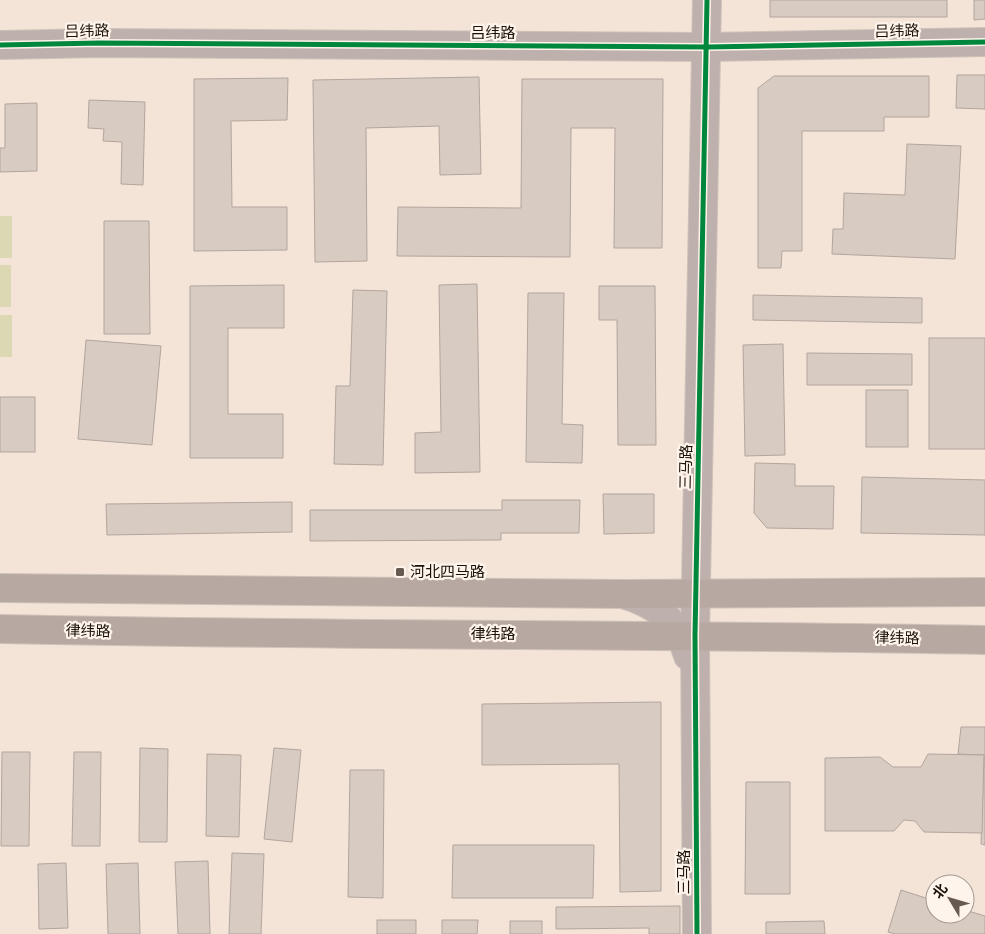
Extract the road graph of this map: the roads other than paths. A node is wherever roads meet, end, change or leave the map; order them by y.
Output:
1 (707, 0) edge
2 (985, 42) edge
3 (0, 45) edge
4 (708, 47) junction
5 (0, 588) edge
6 (985, 592) edge
7 (696, 593) junction
8 (623, 594) junction
9 (0, 630) edge
10 (688, 635) junction
11 (985, 640) edge
12 (697, 934) edge

1 - 4 street, 三马路
2 - 4 street, 吕纬路
3 - 4 street, 吕纬路
4 - 7 street, 三马路
5 - 8 main road
6 - 7 main road
7 - 8 main road
7 - 10 street, 三马路
8 - 10 street
9 - 10 main road, 律纬路
10 - 11 main road, 律纬路
10 - 12 street, 三马路

